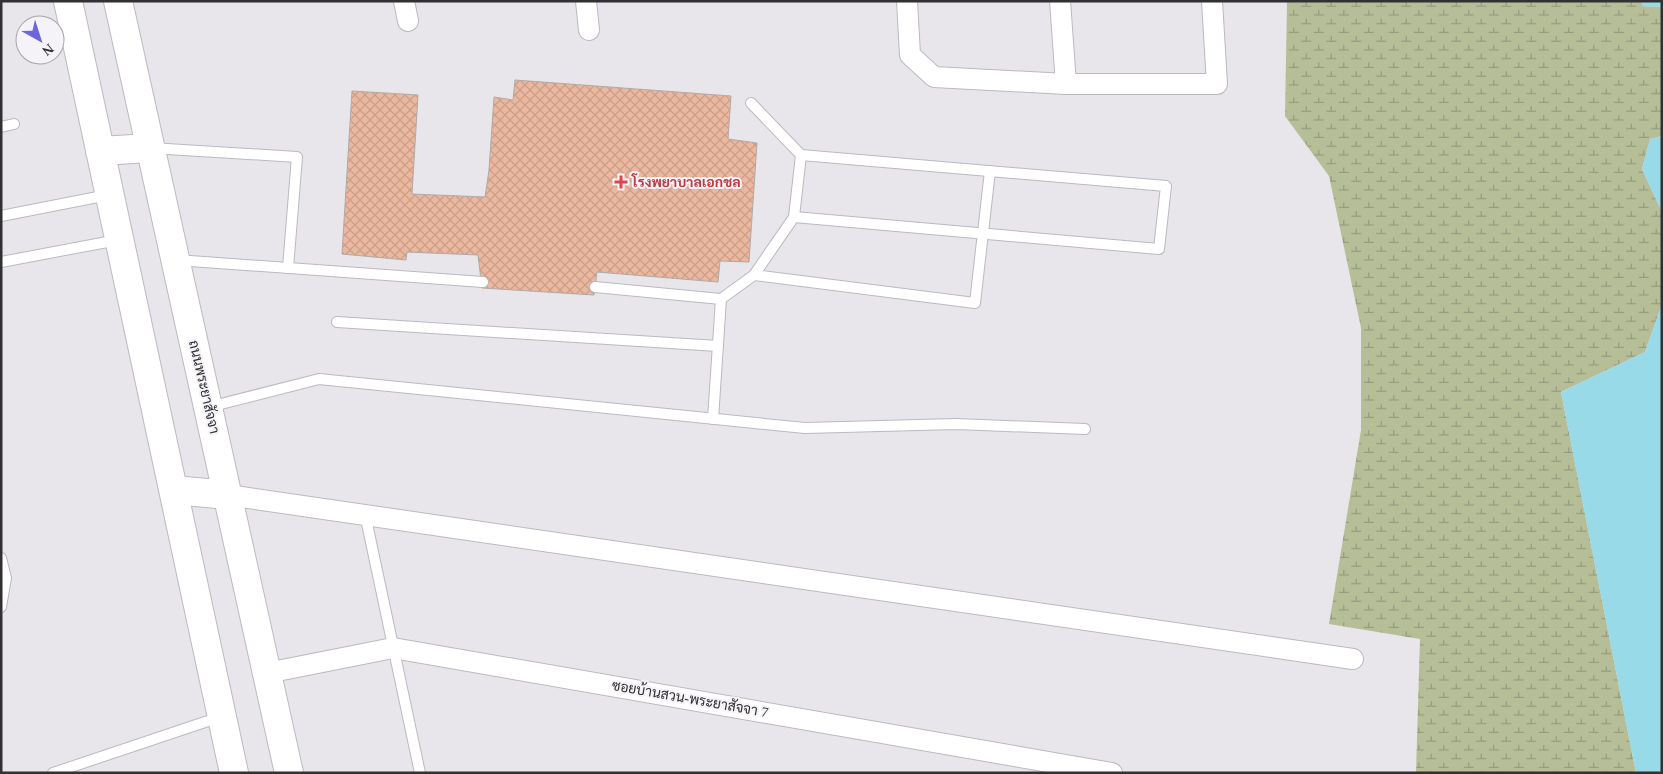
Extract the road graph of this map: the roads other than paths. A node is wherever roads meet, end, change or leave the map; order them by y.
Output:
1 (68, 1) edge
2 (118, 1) edge
3 (404, 1) edge
4 (586, 1) edge
5 (907, 1) edge
6 (1060, 1) edge
7 (1212, 1) edge
8 (408, 21) dead end
9 (588, 30) dead end
10 (1066, 84) junction
11 (751, 103) dead end
12 (14, 124) dead end
13 (1, 127) edge
14 (150, 148) junction
15 (100, 151) junction
16 (802, 155) junction
17 (990, 171) junction
18 (110, 194) junction
19 (1, 216) edge
20 (794, 218) junction
21 (983, 234) junction
22 (120, 240) junction
23 (175, 260) junction
24 (1, 262) edge
25 (288, 268) junction
26 (754, 275) junction
27 (483, 282) dead end
28 (595, 288) dead end
29 (721, 299) junction
30 (337, 322) dead end
31 (718, 346) junction
32 (208, 408) junction
33 (712, 419) junction
34 (1086, 430) dead end
35 (174, 490) junction
36 (228, 495) junction
37 (365, 514) junction
38 (1, 558) edge
39 (1, 607) edge
40 (393, 648) junction
41 (1353, 659) dead end
42 (267, 673) junction
43 (222, 717) junction
44 (53, 773) edge
45 (234, 773) edge
46 (290, 773) edge
47 (420, 773) edge
48 (1112, 773) edge

1 - 15 main road
2 - 14 main road, ถนนพระยาสัจจา
3 - 8 street
4 - 9 street
5 - 10 street
6 - 10 street
7 - 10 street
11 - 16 lane
12 - 13 lane
14 - 15 main road
14 - 23 main road, ถนนพระยาสัจจา
14 - 25 lane
15 - 18 main road
16 - 17 lane
16 - 20 lane
17 - 21 lane
17 - 21 lane
18 - 19 lane
18 - 22 main road
20 - 21 lane
20 - 26 lane
21 - 26 lane
22 - 24 lane
22 - 35 main road
23 - 25 lane
23 - 32 main road, ถนนพระยาสัจจา
25 - 27 lane
26 - 29 lane
28 - 29 lane
29 - 31 lane
30 - 31 lane
31 - 33 lane
32 - 33 lane
32 - 36 main road, ถนนพระยาสัจจา
33 - 34 lane
35 - 36 main road
35 - 43 main road
36 - 37 street
36 - 42 main road, ถนนพระยาสัจจา
37 - 40 lane
37 - 41 street
38 - 39 lane
40 - 42 street, ซอยบ้านสวน-พระยาสัจจา 7
40 - 47 lane
40 - 48 street, ซอยบ้านสวน-พระยาสัจจา 7
42 - 46 main road, ถนนพระยาสัจจา
43 - 44 lane
43 - 45 main road

